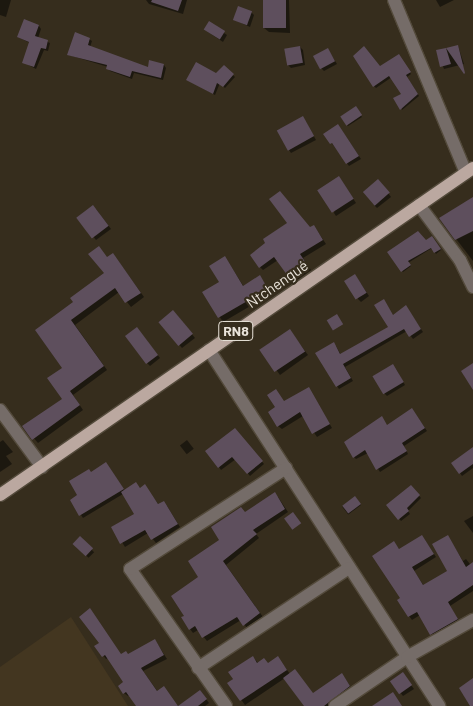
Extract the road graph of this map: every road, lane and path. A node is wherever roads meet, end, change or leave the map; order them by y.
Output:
1 (394, 0) edge
2 (469, 170) edge
3 (420, 205) junction
4 (473, 287) edge
5 (209, 350) junction
6 (0, 410) edge
7 (42, 467) junction
8 (286, 468) junction
9 (0, 495) edge
10 (349, 568) junction
11 (473, 620) edge
12 (407, 657) junction
13 (198, 668) junction
14 (226, 706) edge
15 (334, 706) edge
16 (439, 706) edge

1 - 2 street
2 - 3 main road, Ntchengué / RN8
3 - 4 street
3 - 5 main road, Ntchengué / RN8
5 - 7 main road, Ntchengué / RN8
5 - 8 street
6 - 7 street
7 - 9 main road, Ntchengué / RN8
8 - 10 street
8 - 13 street
10 - 12 street
10 - 13 street
11 - 12 street
12 - 15 street
12 - 16 street
13 - 14 street

